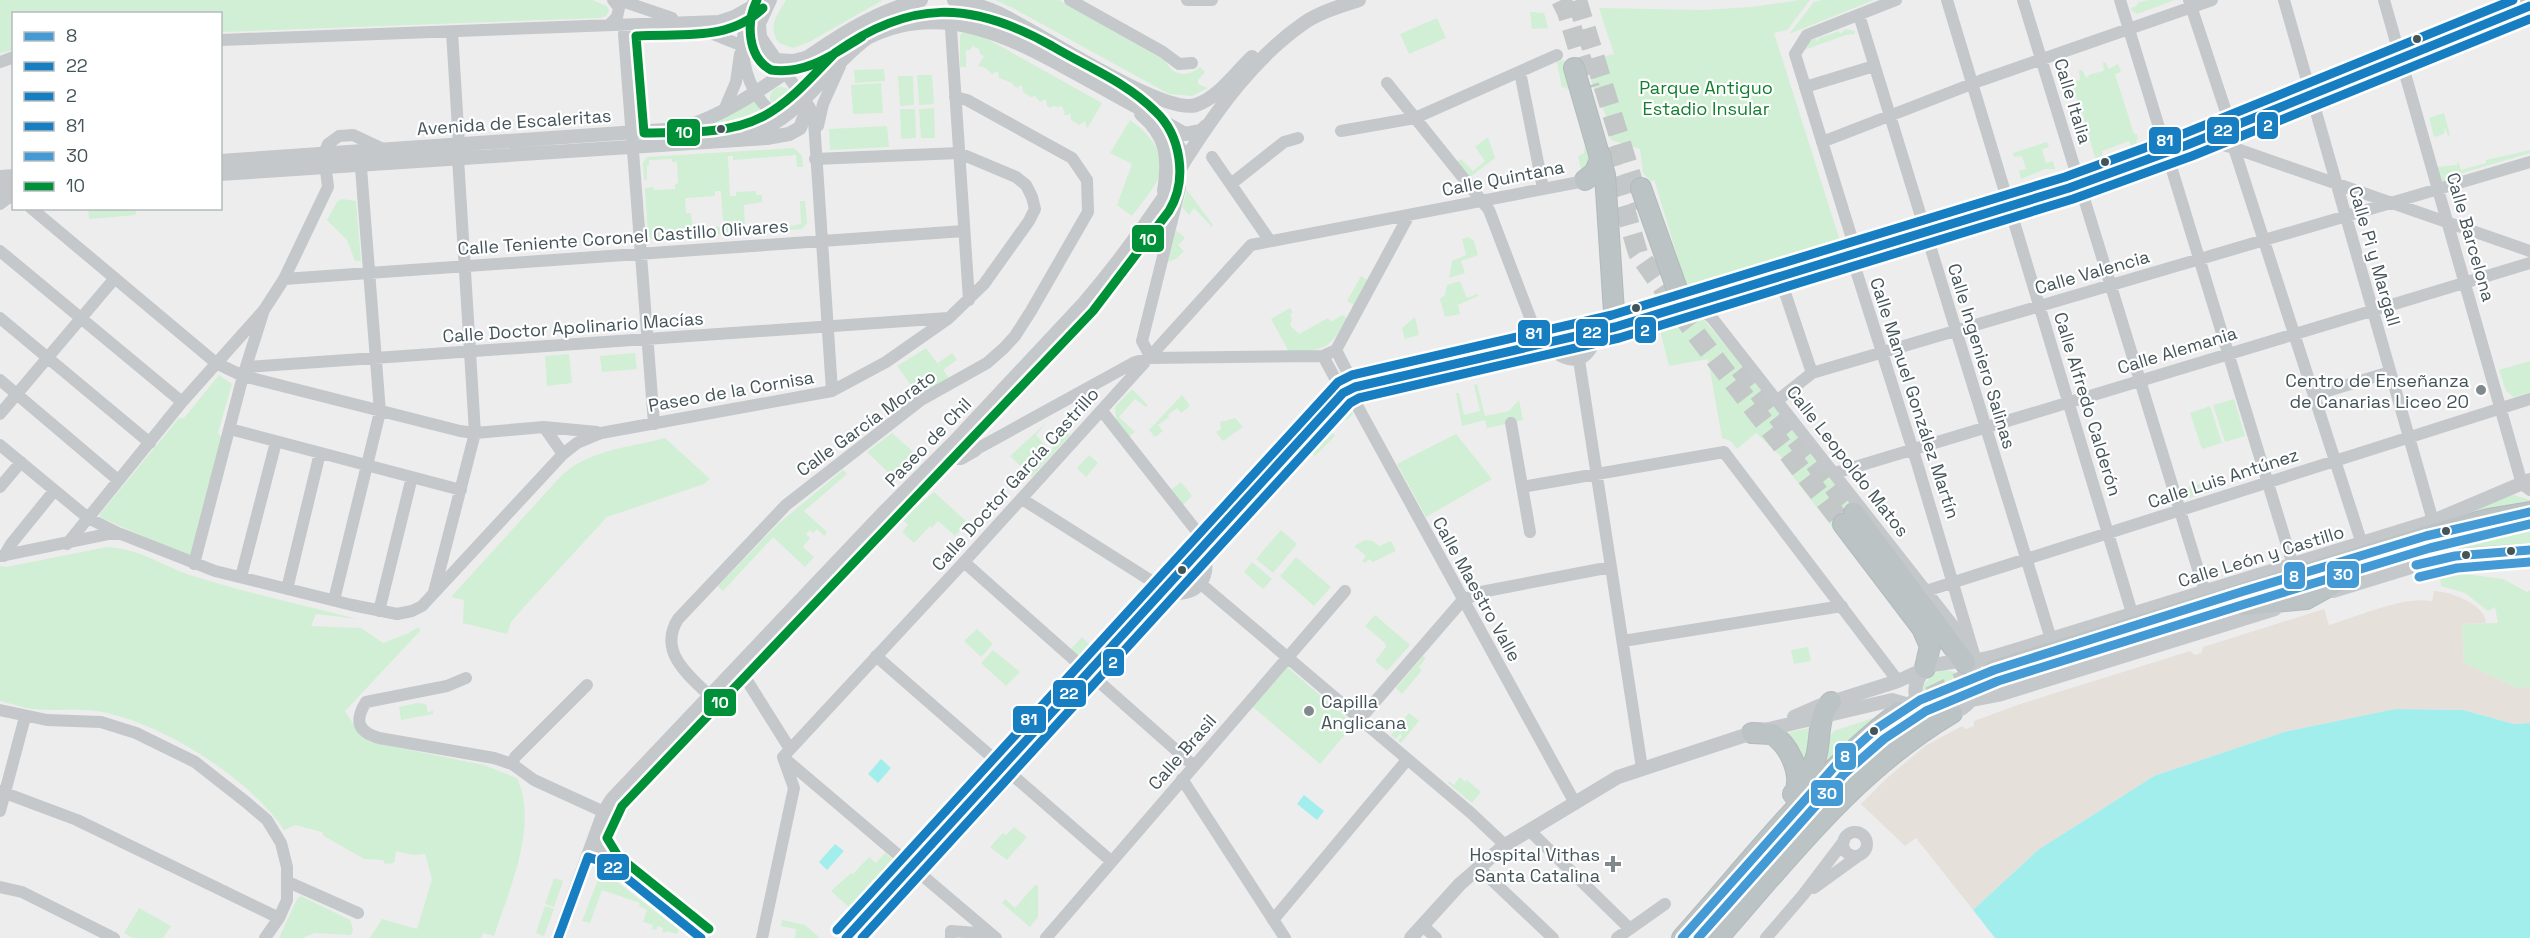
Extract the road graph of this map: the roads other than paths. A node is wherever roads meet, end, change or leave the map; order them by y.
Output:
1 (613, 0) edge
2 (619, 0) edge
3 (771, 0) edge
4 (921, 0) edge
5 (954, 0) edge
6 (1070, 0) edge
7 (1187, 0) edge
8 (1212, 0) edge
9 (1359, 0) edge
10 (1896, 0) edge
11 (1947, 0) edge
12 (2023, 0) edge
13 (2120, 0) edge
14 (2212, 0) edge
15 (2284, 0) edge
16 (2384, 0) edge
17 (753, 4) edge
18 (2190, 4) edge
19 (950, 14) junction
20 (1858, 15) junction
21 (680, 21) junction
22 (1305, 22) junction
23 (610, 24) junction
24 (629, 25) junction
25 (2129, 31) junction
26 (452, 32) junction
27 (222, 40) edge
28 (742, 44) junction
29 (1557, 55) dead end
30 (805, 57) junction
31 (1078, 57) junction
32 (775, 59) junction
33 (842, 61) junction
34 (2042, 61) junction
35 (1192, 63) dead end
36 (1874, 66) junction
37 (1574, 68) dead end
38 (784, 72) junction
39 (1520, 72) junction
40 (1387, 83) dead end
41 (1972, 84) junction
42 (1805, 87) junction
43 (756, 91) junction
44 (1112, 94) junction
45 (955, 97) junction
46 (804, 100) junction
47 (1130, 102) junction
48 (724, 110) junction
49 (1890, 116) junction
50 (1415, 118) junction
51 (782, 119) junction
52 (1209, 123) junction
53 (2231, 127) joint
54 (1341, 131) dead end
55 (1190, 135) junction
56 (357, 136) junction
57 (1298, 138) dead end
58 (633, 139) junction
59 (734, 140) junction
60 (1822, 142) junction
61 (2187, 145) junction
62 (2234, 148) junction
63 (458, 151) junction
64 (2166, 152) junction
65 (959, 153) junction
66 (815, 155) junction
67 (385, 156) junction
68 (1188, 156) junction
69 (1212, 157) dead end
70 (1601, 157) junction
71 (325, 160) junction
72 (222, 161) edge
73 (2530, 162) edge
74 (362, 163) junction
75 (309, 169) junction
76 (1179, 170) junction
77 (222, 174) edge
78 (1585, 180) junction
79 (1231, 184) junction
80 (2080, 184) junction
81 (2336, 184) junction
82 (327, 187) junction
83 (1543, 188) junction
84 (1641, 189) tunnel mouth
85 (2439, 189) junction
86 (2424, 193) junction
87 (1163, 199) junction
88 (1482, 201) junction
89 (2390, 203) junction
90 (2010, 207) junction
91 (33, 210) edge
92 (2417, 212) junction
93 (1409, 215) junction
94 (2346, 216) junction
95 (2448, 221) junction
96 (964, 231) junction
97 (1925, 232) junction
98 (2264, 240) junction
99 (820, 241) junction
100 (1270, 241) junction
101 (0, 251) edge
102 (2530, 251) edge
103 (641, 254) junction
104 (1854, 254) junction
105 (2199, 259) junction
106 (2530, 263) edge
107 (464, 266) junction
108 (371, 272) junction
109 (1791, 272) junction
110 (115, 278) junction
111 (284, 279) junction
112 (2465, 282) junction
113 (1782, 284) junction
114 (2110, 285) junction
115 (969, 300) junction
116 (1688, 304) junction
117 (2040, 306) junction
118 (264, 310) junction
119 (2372, 310) junction
120 (1713, 312) junction
121 (0, 318) edge
122 (81, 318) junction
123 (950, 318) junction
124 (903, 321) junction
125 (828, 328) junction
126 (1606, 329) junction
127 (1956, 331) junction
128 (2295, 334) junction
129 (648, 340) junction
130 (918, 341) junction
131 (1545, 345) junction
132 (1336, 350) junction
133 (468, 352) junction
134 (1880, 353) junction
135 (2228, 354) junction
136 (46, 357) junction
137 (1323, 357) junction
138 (1151, 358) junction
139 (377, 359) junction
140 (1579, 360) junction
141 (216, 363) junction
142 (245, 371) junction
143 (2390, 372) junction
144 (1812, 373) junction
145 (0, 380) edge
146 (2140, 381) junction
147 (1349, 390) junction
148 (832, 391) junction
149 (17, 394) junction
150 (2314, 395) junction
151 (2530, 399) edge
152 (1778, 400) junction
153 (182, 402) junction
154 (2069, 402) junction
155 (2502, 408) junction
156 (1102, 411) junction
157 (380, 412) junction
158 (0, 414) edge
159 (1511, 423) dead end
160 (654, 424) junction
161 (1985, 427) junction
162 (544, 428) junction
163 (230, 429) junction
164 (475, 433) junction
165 (601, 433) junction
166 (2409, 438) junction
167 (276, 442) junction
168 (954, 442) junction
169 (150, 443) junction
170 (0, 446) edge
171 (1912, 449) junction
172 (975, 450) junction
173 (320, 453) junction
174 (563, 454) junction
175 (939, 458) junction
176 (2336, 461) junction
177 (21, 462) junction
178 (366, 465) junction
179 (1835, 472) junction
180 (1596, 474) junction
181 (412, 477) junction
182 (118, 480) junction
183 (2267, 483) junction
184 (2527, 484) edge
185 (0, 487) edge
186 (1522, 487) junction
187 (460, 489) junction
188 (54, 491) junction
189 (1022, 499) junction
190 (2180, 511) junction
191 (2530, 512) edge
192 (88, 518) junction
193 (2433, 521) junction
194 (2530, 525) edge
195 (1530, 532) dead end
196 (2109, 533) junction
197 (121, 534) junction
198 (449, 537) junction
199 (67, 544) junction
200 (2362, 544) junction
201 (1204, 545) junction
202 (2530, 550) edge
203 (2, 556) edge
204 (469, 556) junction
205 (2026, 560) junction
206 (964, 562) junction
207 (195, 564) junction
208 (1611, 567) junction
209 (2289, 570) junction
210 (2355, 572) junction
211 (241, 577) junction
212 (1954, 583) junction
213 (1201, 584) junction
214 (287, 589) junction
215 (1162, 590) junction
216 (1345, 591) dead end
217 (1926, 591) junction
218 (2205, 592) junction
219 (2240, 593) junction
220 (433, 597) junction
221 (2306, 599) junction
222 (334, 600) junction
223 (1462, 601) junction
224 (1842, 606) junction
225 (379, 611) junction
226 (2132, 613) junction
227 (2051, 639) junction
228 (1623, 640) junction
229 (876, 656) junction
230 (1288, 658) junction
231 (1983, 665) junction
232 (736, 668) junction
233 (1925, 668) junction
234 (1088, 671) junction
235 (466, 678) dead end
236 (1901, 680) junction
237 (587, 685) dead end
238 (709, 695) junction
239 (1972, 700) junction
240 (1923, 709) junction
241 (0, 710) edge
242 (1827, 710) junction
243 (1952, 713) junction
244 (25, 717) junction
245 (1360, 719) junction
246 (1752, 733) junction
247 (786, 753) junction
248 (1407, 760) junction
249 (512, 764) junction
250 (1003, 766) junction
251 (1194, 766) junction
252 (1642, 768) junction
253 (1182, 779) junction
254 (1796, 790) junction
255 (2, 792) edge
256 (1575, 803) junction
257 (0, 811) edge
258 (604, 812) junction
259 (1529, 830) junction
260 (595, 836) junction
261 (1844, 841) junction
262 (1505, 845) junction
263 (1861, 854) junction
264 (588, 857) junction
265 (1111, 861) junction
266 (609, 864) junction
267 (912, 866) junction
268 (1478, 867) junction
269 (288, 882) junction
270 (0, 887) edge
271 (1803, 895) junction
272 (1665, 904) dead end
273 (358, 913) dead end
274 (279, 918) junction
275 (1273, 920) junction
276 (1422, 925) junction
277 (1630, 929) junction
278 (993, 936) edge
279 (1051, 937) edge
280 (114, 938) edge
281 (265, 938) edge
282 (558, 938) edge
283 (702, 938) edge
284 (762, 938) edge
285 (846, 938) edge
286 (951, 938) edge
287 (1285, 938) edge
288 (1411, 938) edge
289 (1436, 938) edge
290 (1553, 938) edge
291 (1617, 938) edge
292 (1669, 938) edge
293 (1682, 938) edge
294 (1704, 938) edge
295 (1718, 938) edge
296 (1766, 938) edge

1 - 23 street
2 - 21 street
3 - 32 street
4 - 30 street, Avenida de Escaleritas
5 - 31 street
6 - 35 street
7 - 8 street
9 - 22 street, Paseo de Chil
10 - 20 street
11 - 41 street, Calle Alfredo Calderón
12 - 34 street, Calle Italia
13 - 25 street
14 - 18 street
15 - 81 street, Calle Pi y Margall
16 - 85 street, Calle Barcelona
17 - 21 street
17 - 28 street
18 - 25 street
18 - 53 street
19 - 33 street, Avenida de Escaleritas
19 - 44 street, Avenida de Escaleritas
19 - 45 street
20 - 36 street, Calle Ingeniero Salinas
20 - 42 street, Calle Manuel González Martín
21 - 24 street
21 - 28 street
22 - 31 street
22 - 52 street, Paseo de Chil
23 - 24 street
23 - 26 street
24 - 58 street
25 - 34 street
25 - 64 street
26 - 27 street
26 - 63 street
28 - 32 street
28 - 43 street
28 - 48 street
29 - 39 street
30 - 32 street
30 - 38 street, Avenida de Escaleritas
31 - 55 street
32 - 38 street
33 - 46 street, Avenida de Escaleritas
33 - 66 street
34 - 41 street
34 - 80 street, Calle Italia
36 - 42 street
36 - 49 street, Calle Ingeniero Salinas
37 - 70 highway
38 - 43 street, Avenida de Escaleritas
38 - 46 street
39 - 50 street
39 - 83 street
40 - 50 street
41 - 49 street
41 - 90 street, Calle Alfredo Calderón
42 - 60 street, Calle Manuel González Martín
43 - 48 street, Avenida de Escaleritas
43 - 51 street
44 - 47 street
44 - 87 street
45 - 65 street
45 - 238 street, Calle García Morato
46 - 51 street, Avenida de Escaleritas
46 - 59 street, Avenida de Escaleritas
46 - 66 street
47 - 55 street
47 - 76 street
48 - 58 street, Avenida de Escaleritas
49 - 60 street
49 - 97 street, Calle Ingeniero Salinas
50 - 54 street
50 - 88 street
51 - 59 street, Avenida de Escaleritas
52 - 55 street
52 - 68 street, Paseo de Chil
53 - 61 street
55 - 68 street
56 - 67 street
56 - 71 street
56 - 74 street
57 - 79 street
58 - 59 street, Avenida de Escaleritas
58 - 63 street, Avenida de Escaleritas
58 - 103 street
60 - 104 street, Calle Manuel González Martín
61 - 62 street
61 - 64 street
62 - 81 street
62 - 98 street
63 - 67 street, Avenida de Escaleritas
63 - 107 street
64 - 80 street
64 - 105 street
65 - 66 street, Paseo de la Cornisa
65 - 96 street
65 - 115 street, Paseo de la Cornisa
66 - 99 street
67 - 74 street, Avenida de Escaleritas
68 - 76 street, Paseo de Chil
69 - 79 street
70 - 78 highway
70 - 126 highway
71 - 72 street, Avenida de Escaleritas
71 - 74 street, Avenida de Escaleritas
71 - 75 street, Avenida de Escaleritas
71 - 82 street
73 - 85 street, Calle Valencia
74 - 108 street
75 - 77 street, Avenida de Escaleritas
75 - 82 street
76 - 87 street, Paseo de Chil
76 - 138 street
78 - 83 street, Calle Quintana
78 - 126 street, Calle Quintana
79 - 100 street
80 - 90 street
80 - 114 street, Calle Italia
81 - 89 street
81 - 94 street, Calle Pi y Margall
82 - 111 street
83 - 88 street, Calle Quintana
84 - 116 highway
85 - 86 street, Calle Valencia
85 - 95 street, Calle Barcelona
86 - 89 street, Calle Valencia
86 - 92 street
87 - 168 street, Paseo de Chil
88 - 93 street, Calle Quintana
88 - 131 street
89 - 92 street
89 - 94 street, Calle Valencia
90 - 97 street
90 - 117 street, Calle Alfredo Calderón
91 - 110 street
92 - 95 street
93 - 100 street, Calle Quintana
93 - 132 street
94 - 98 street, Calle Valencia
94 - 119 street, Calle Pi y Margall
95 - 102 street
95 - 112 street, Calle Barcelona
96 - 99 street, Calle Teniente Coronel Castillo Olivares
96 - 115 street
97 - 104 street
97 - 127 street, Calle Ingeniero Salinas
98 - 105 street, Calle Valencia
98 - 128 street
99 - 103 street, Calle Teniente Coronel Castillo Olivares
99 - 125 street
100 - 138 street, Calle Doctor García Castrillo
101 - 122 street
103 - 107 street, Calle Teniente Coronel Castillo Olivares
103 - 129 street
104 - 109 street
104 - 134 street, Calle Manuel González Martín
105 - 114 street, Calle Valencia
105 - 135 street
106 - 112 street, Calle Alemania
107 - 108 street, Calle Teniente Coronel Castillo Olivares
107 - 133 street
108 - 111 street, Calle Teniente Coronel Castillo Olivares
108 - 139 street
109 - 113 street
109 - 116 street
110 - 122 street
110 - 141 street
111 - 118 street
112 - 119 street, Calle Alemania
112 - 155 street, Calle Barcelona
113 - 120 street
113 - 144 street
114 - 117 street, Calle Valencia
114 - 146 street, Calle Italia
115 - 123 street, Paseo de la Cornisa
116 - 120 street
116 - 126 street
117 - 127 street, Calle Valencia
117 - 154 street, Calle Alfredo Calderón
118 - 141 street
118 - 142 street
119 - 128 street, Calle Alemania
119 - 143 street, Calle Pi y Margall
120 - 152 street, Calle Leopoldo Matos
121 - 136 street
122 - 136 street
122 - 153 street
123 - 124 street, Calle Doctor Apolinario Macías
123 - 130 street, Paseo de la Cornisa
124 - 125 street, Calle Doctor Apolinario Macías
124 - 130 street
125 - 129 street, Calle Doctor Apolinario Macías
125 - 148 street
126 - 131 street
126 - 140 street
127 - 134 street, Calle Valencia
127 - 161 street, Calle Ingeniero Salinas
128 - 135 street, Calle Alemania
128 - 150 street
129 - 133 street, Calle Doctor Apolinario Macías
129 - 160 street
130 - 148 street, Paseo de la Cornisa
131 - 140 street
131 - 147 street
132 - 137 street
132 - 147 street
133 - 139 street, Calle Doctor Apolinario Macías
133 - 164 street
134 - 144 street, Calle Valencia
134 - 171 street, Calle Manuel González Martín
135 - 146 street, Calle Alemania
135 - 183 street
136 - 149 street
136 - 169 street
137 - 138 street
137 - 147 street
138 - 156 street, Calle Doctor García Castrillo
138 - 172 street
139 - 142 street, Calle Doctor Apolinario Macías
139 - 157 street
140 - 180 street
141 - 142 street
141 - 153 street
142 - 157 street
142 - 163 street
143 - 150 street
143 - 166 street, Calle Pi y Margall
144 - 152 street, Calle Valencia
145 - 149 street
146 - 154 street, Calle Alemania
146 - 190 street, Calle Italia
147 - 201 street
147 - 223 street, Calle Maestro Valle
148 - 160 street, Paseo de la Cornisa
149 - 158 street
149 - 182 street
150 - 176 street
151 - 155 street, Calle Luis Antúnez
152 - 179 street, Calle Leopoldo Matos
153 - 169 street
154 - 161 street, Calle Alemania
154 - 196 street, Calle Alfredo Calderón
155 - 166 street, Calle Luis Antúnez
155 - 184 street, Calle Barcelona
156 - 189 street, Calle Doctor García Castrillo
156 - 201 street
157 - 164 street
157 - 178 street
159 - 186 street
160 - 165 street, Paseo de la Cornisa
161 - 171 street, Calle Alemania
161 - 205 street, Calle Ingeniero Salinas
162 - 164 street
162 - 165 street
162 - 174 street
163 - 167 street
163 - 207 street
164 - 187 street
165 - 174 street, Paseo de la Cornisa
166 - 176 street, Calle Luis Antúnez
166 - 193 street, Calle Pi y Margall
167 - 173 street
167 - 211 street
168 - 172 street
168 - 175 street, Paseo de Chil
169 - 182 street
170 - 177 street, Paseo de la Cornisa
171 - 179 street, Calle Alemania
171 - 212 street, Calle Manuel González Martín
172 - 175 street
173 - 178 street
173 - 214 street
174 - 204 street, Paseo de la Cornisa
175 - 232 street, Paseo de Chil
176 - 183 street, Calle Luis Antúnez
176 - 200 street
177 - 185 street
177 - 188 street, Paseo de la Cornisa
178 - 181 street
178 - 222 street
179 - 217 street, Calle Leopoldo Matos
180 - 186 street
180 - 208 street
180 - 224 street
181 - 187 street
181 - 225 street
182 - 192 street
183 - 190 street, Calle Luis Antúnez
183 - 209 street
184 - 193 street, Calle León y Castillo
186 - 195 street
187 - 198 street
188 - 192 street, Paseo de la Cornisa
188 - 203 street
189 - 206 street, Calle Doctor García Castrillo
189 - 215 street
190 - 196 street, Calle Luis Antúnez
190 - 218 street, Calle Italia
191 - 209 highway
192 - 197 street, Paseo de la Cornisa
192 - 199 street
193 - 200 street, Calle León y Castillo
194 - 210 highway
196 - 205 street, Calle Luis Antúnez
196 - 226 street, Calle Alfredo Calderón
197 - 199 street
197 - 207 street, Paseo de la Cornisa
198 - 204 street
198 - 220 street
199 - 203 street
200 - 209 street, Calle León y Castillo
201 - 213 street
201 - 215 street
202 - 221 street
204 - 220 street, Paseo de la Cornisa
205 - 212 street, Calle Luis Antúnez
205 - 227 street, Calle Ingeniero Salinas
206 - 229 street, Calle Doctor García Castrillo
206 - 234 street
207 - 211 street, Paseo de la Cornisa
208 - 223 street
208 - 228 street
209 - 219 highway
209 - 219 highway
210 - 219 highway
210 - 221 highway
211 - 214 street, Paseo de la Cornisa
212 - 217 street, Calle Luis Antúnez
212 - 231 street, Calle Manuel González Martín
213 - 215 street
213 - 230 street
214 - 222 street, Paseo de la Cornisa
215 - 234 street
216 - 230 street, Calle Brasil
217 - 231 street, Calle Leopoldo Matos
218 - 219 street, Calle León y Castillo
218 - 226 street, Calle León y Castillo
219 - 221 highway
219 - 231 highway
220 - 225 street, Paseo de la Cornisa
221 - 239 street
222 - 225 street, Paseo de la Cornisa
223 - 245 street
223 - 256 street, Calle Maestro Valle
224 - 228 street
224 - 236 street
226 - 227 street, Calle León y Castillo
227 - 231 street, Calle León y Castillo
228 - 252 street
229 - 247 street, Calle Doctor García Castrillo
229 - 250 street
230 - 245 street
230 - 251 street, Calle Brasil
231 - 233 street
231 - 233 highway
231 - 239 street
232 - 238 street, Paseo de Chil
232 - 247 street
233 - 236 street
233 - 240 street
234 - 250 street
234 - 251 street
235 - 249 street
236 - 242 street
237 - 249 street
238 - 258 street, Paseo de Chil
239 - 243 street
240 - 242 street
240 - 243 street
241 - 244 street
242 - 246 street
242 - 254 highway
243 - 295 highway
244 - 255 street
244 - 269 street
245 - 248 street
246 - 252 street
246 - 254 highway
247 - 267 street
247 - 284 street
248 - 262 street
248 - 275 street
249 - 258 street
250 - 265 street
250 - 267 street
251 - 253 street, Calle Brasil
252 - 256 street
253 - 265 street, Calle Brasil
253 - 275 street
254 - 292 highway
255 - 257 street
255 - 274 street
256 - 259 street
258 - 260 street, Paseo de Chil
259 - 262 street
259 - 277 street
260 - 264 street, Paseo de Chil
260 - 266 street
261 - 263 street
261 - 263 street
261 - 271 street
262 - 268 street
263 - 271 street
264 - 266 street
264 - 282 street, Paseo de Chil
265 - 279 street, Calle Brasil
266 - 283 street
267 - 278 street
267 - 285 street
268 - 276 street
268 - 290 street
269 - 273 street
269 - 274 street
270 - 280 street
271 - 296 street
272 - 277 street
274 - 281 street
275 - 287 street
276 - 288 street
276 - 289 street
277 - 291 street
278 - 286 street
293 - 294 highway

